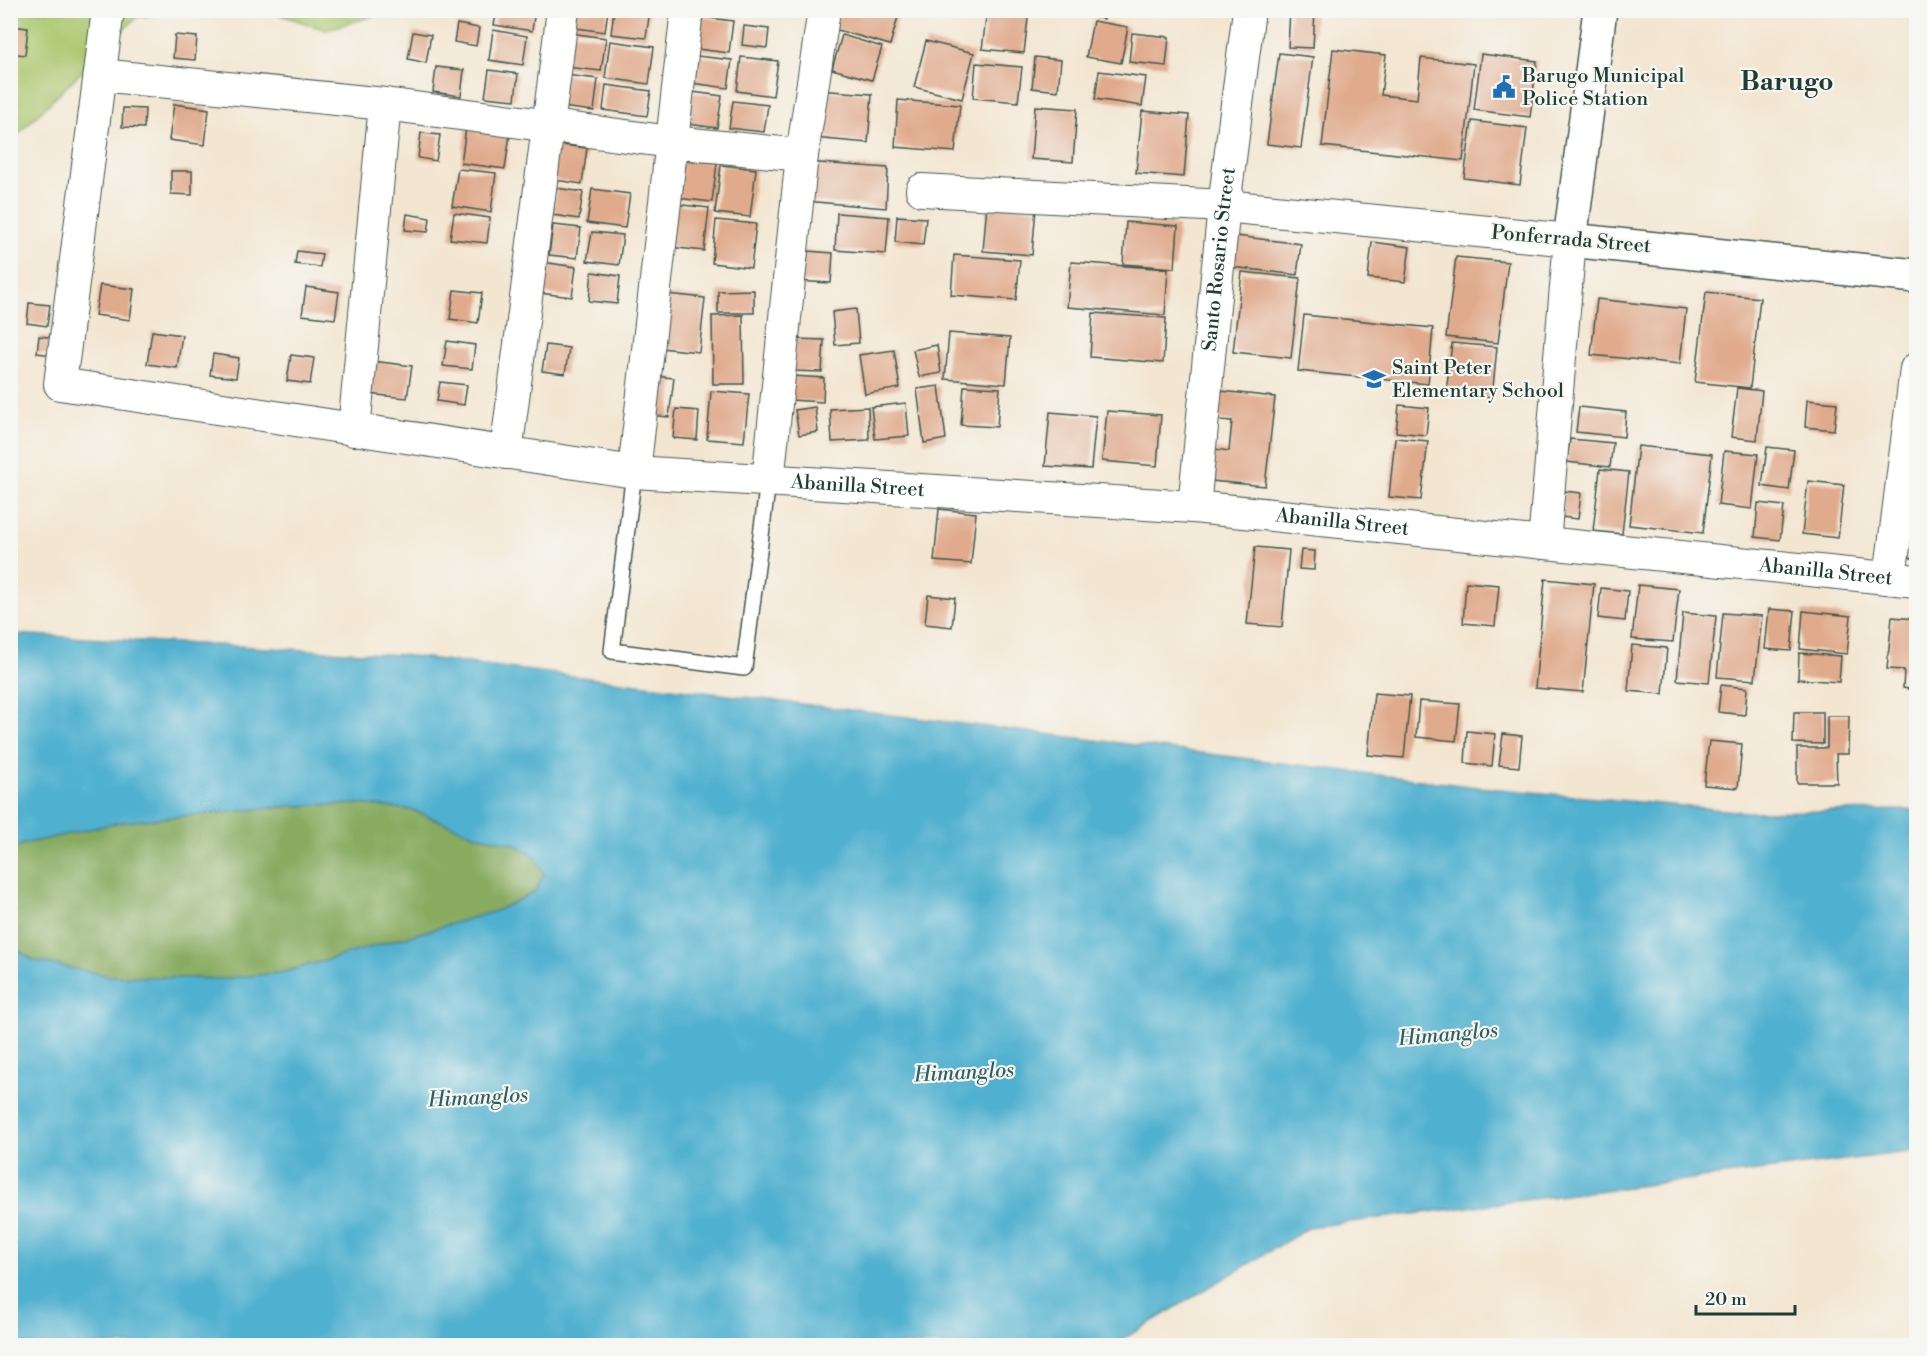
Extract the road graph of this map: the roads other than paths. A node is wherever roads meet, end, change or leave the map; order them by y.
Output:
1 (108, 10) edge
2 (563, 10) edge
3 (687, 10) edge
4 (824, 10) edge
5 (1249, 10) edge
6 (1600, 10) edge
7 (100, 75) junction
8 (385, 104) junction
9 (547, 127) junction
10 (671, 142) junction
11 (802, 156) junction
12 (922, 190) dead end
13 (1224, 206) junction
14 (1569, 240) junction
15 (1917, 276) edge
16 (1917, 369) edge
17 (354, 430) junction
18 (506, 453) junction
19 (634, 472) junction
20 (768, 481) junction
21 (1194, 507) junction
22 (1544, 543) junction
23 (1903, 580) edge

1 - 7 street
2 - 9 street
3 - 10 street
4 - 11 street
5 - 13 street, Santo Rosario Street
6 - 14 street
7 - 8 street
7 - 17 street, Abanilla Street
8 - 9 street
8 - 17 street
9 - 10 street
9 - 18 street
10 - 11 street
10 - 19 street
11 - 20 street
12 - 13 street, Ponferrada Street
13 - 14 street, Ponferrada Street
13 - 21 street, Santo Rosario Street
14 - 15 street, Ponferrada Street
14 - 22 street
16 - 23 street
17 - 18 street, Abanilla Street
18 - 19 street, Abanilla Street
19 - 20 street, Abanilla Street
19 - 20 lane
20 - 21 street, Abanilla Street
21 - 22 street, Abanilla Street
22 - 23 street, Abanilla Street

